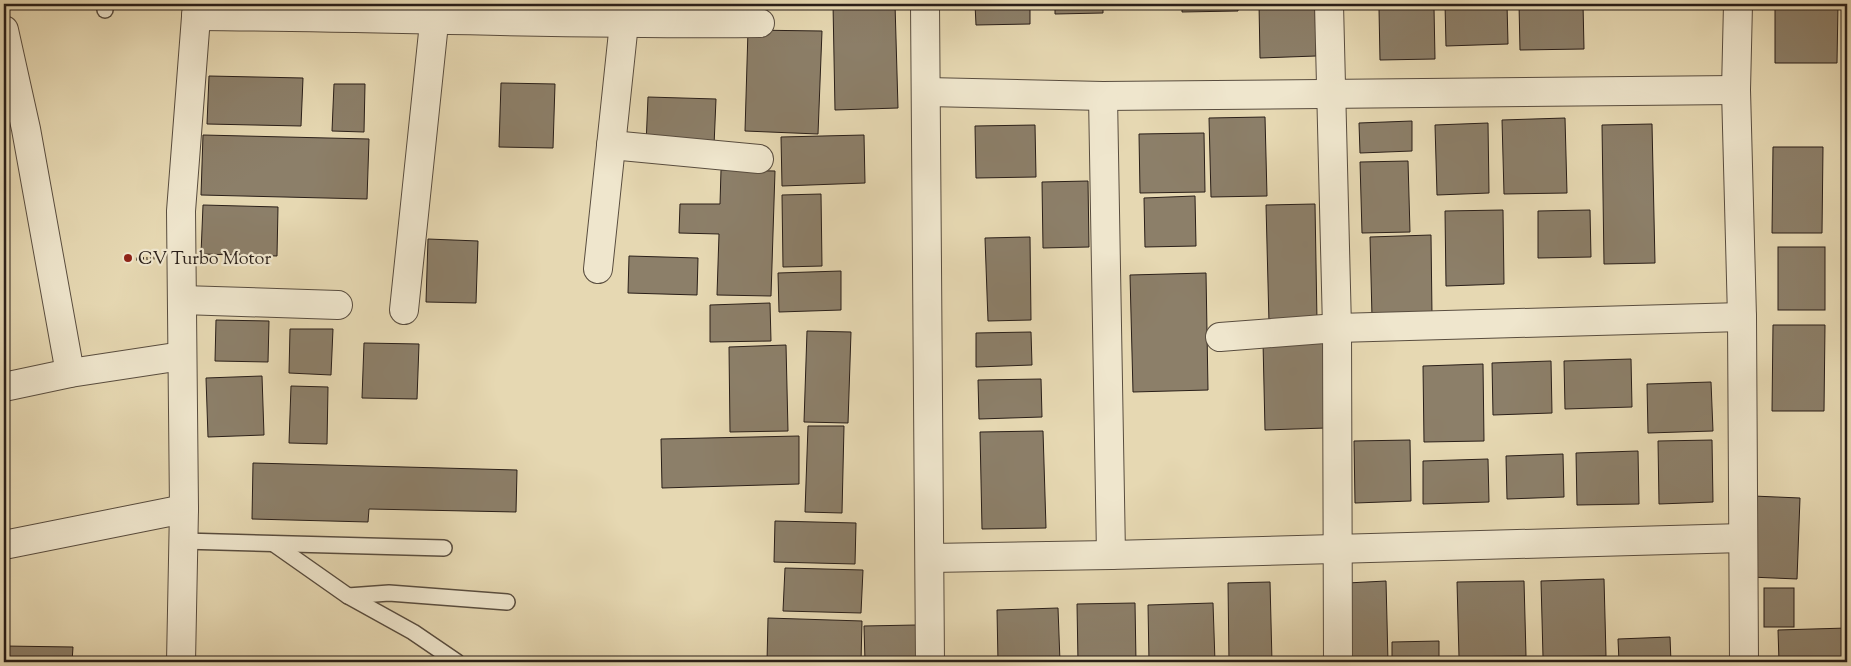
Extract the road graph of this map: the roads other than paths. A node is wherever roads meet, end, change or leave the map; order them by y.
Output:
1 (925, 4) edge
2 (1329, 4) edge
3 (1738, 4) edge
4 (197, 10) edge
5 (435, 11) edge
6 (625, 14) edge
7 (760, 23) dead end
8 (4, 30) edge
9 (1736, 90) junction
10 (927, 92) junction
11 (1331, 93) junction
12 (1103, 96) junction
13 (611, 145) junction
14 (759, 159) dead end
15 (598, 269) dead end
16 (182, 300) junction
17 (338, 305) dead end
18 (404, 310) dead end
19 (1742, 317) junction
20 (1337, 328) junction
21 (1220, 337) dead end
22 (182, 356) junction
23 (70, 373) junction
24 (4, 387) edge
25 (184, 508) junction
26 (1743, 538) junction
27 (183, 541) junction
28 (274, 544) junction
29 (4, 545) edge
30 (444, 548) dead end
31 (1337, 550) junction
32 (1111, 555) junction
33 (930, 558) junction
34 (348, 596) junction
35 (507, 602) dead end
36 (181, 662) edge
37 (457, 662) edge
38 (930, 662) edge
39 (1338, 662) edge
40 (1744, 662) edge

1 - 10 street
2 - 11 street
3 - 9 street
4 - 5 street
4 - 16 street
5 - 6 street
5 - 18 street
6 - 7 street
6 - 13 street
8 - 23 street
9 - 11 street
9 - 19 street
10 - 12 street
10 - 33 street
11 - 12 street
11 - 20 street
12 - 32 street
13 - 14 street
13 - 15 street
16 - 17 street
16 - 22 street
19 - 20 street
19 - 26 street
20 - 21 street
20 - 31 street
22 - 23 street
22 - 25 street
23 - 24 street
25 - 27 street
25 - 29 street
26 - 31 street
26 - 40 street
27 - 28 lane
27 - 36 street
28 - 30 lane
28 - 34 lane
31 - 32 street
31 - 39 street
32 - 33 street
33 - 38 street
34 - 35 lane
34 - 37 lane

